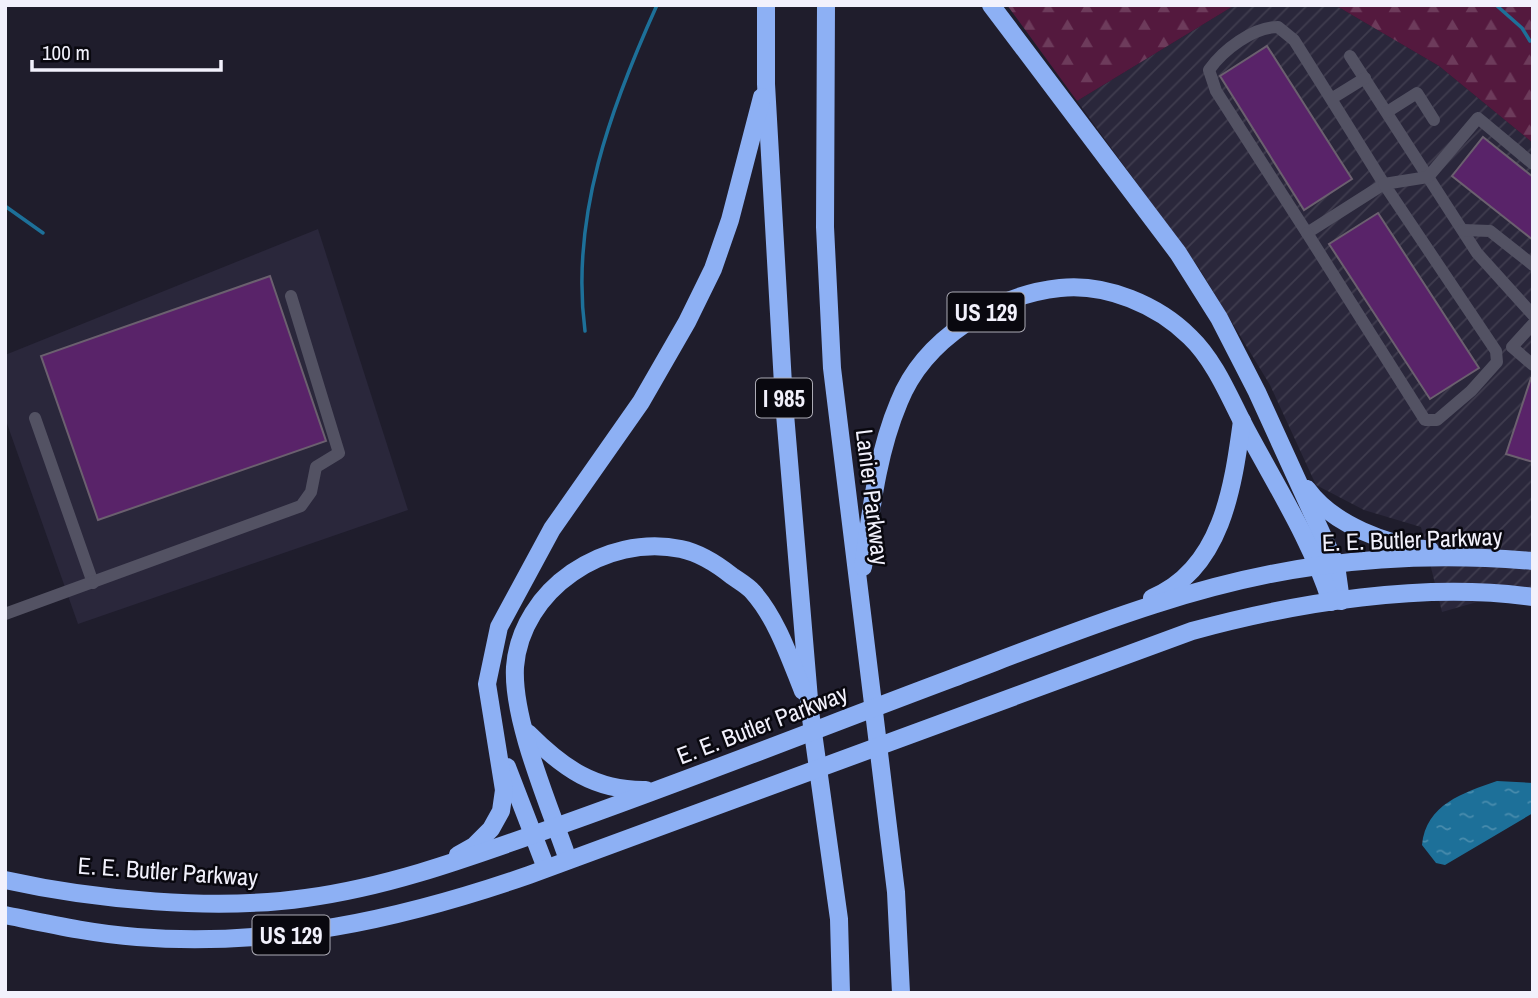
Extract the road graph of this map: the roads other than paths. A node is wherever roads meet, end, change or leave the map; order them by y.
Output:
1 (766, 5) edge
2 (826, 5) edge
3 (990, 5) edge
4 (1350, 56) dead end
5 (1365, 78) junction
6 (766, 84) junction
7 (1331, 99) junction
8 (1387, 113) junction
9 (1434, 120) dead end
10 (1533, 164) edge
11 (1429, 177) junction
12 (1384, 184) junction
13 (1462, 230) junction
14 (1307, 233) junction
15 (1533, 265) edge
16 (291, 296) dead end
17 (1533, 315) edge
18 (1533, 324) edge
19 (1512, 347) junction
20 (1496, 351) junction
21 (1533, 365) edge
22 (35, 418) dead end
23 (1242, 421) junction
24 (1293, 470) junction
25 (1499, 558) junction
26 (1533, 561) edge
27 (1328, 565) junction
28 (93, 583) junction
29 (860, 591) junction
30 (1533, 597) edge
31 (1336, 601) junction
32 (5, 614) edge
33 (1074, 633) junction
34 (810, 711) junction
35 (526, 730) junction
36 (494, 739) junction
37 (660, 790) junction
38 (557, 826) junction
39 (534, 835) junction
40 (568, 860) junction
41 (547, 868) junction
42 (431, 871) junction
43 (5, 880) edge
44 (5, 915) edge
45 (841, 993) edge
46 (901, 993) edge

1 - 6 highway, I 985
2 - 29 highway, Lanier Parkway / I 985
3 - 24 highway
4 - 5 street
5 - 7 street
5 - 8 street
6 - 34 highway, I 985
6 - 36 highway
7 - 12 street
7 - 14 street
8 - 9 street
8 - 11 street
10 - 11 street
11 - 12 street
11 - 13 street
12 - 14 street
12 - 20 street
13 - 15 street
13 - 17 street
14 - 20 street
16 - 28 street
18 - 19 street
19 - 20 street
19 - 21 street
22 - 28 street
23 - 27 highway
23 - 29 highway, US 129
23 - 33 highway, US 129
24 - 25 highway
24 - 27 highway
25 - 26 highway, E. E. Butler Parkway
25 - 27 highway, E. E. Butler Parkway
27 - 31 highway
27 - 33 highway, E. E. Butler Parkway
28 - 32 street
29 - 46 highway, Lanier Parkway / I 985
30 - 31 highway
31 - 40 highway
33 - 37 highway, E. E. Butler Parkway / US 129
34 - 35 highway
34 - 45 highway, I 985
35 - 37 highway
35 - 38 highway
36 - 39 highway
36 - 42 highway
37 - 38 highway, E. E. Butler Parkway / US 129
38 - 39 highway, E. E. Butler Parkway / US 129
38 - 40 highway
39 - 41 highway
39 - 42 highway, E. E. Butler Parkway / US 129
40 - 41 highway, US 129
41 - 44 highway, US 129
42 - 43 highway, E. E. Butler Parkway / US 129

